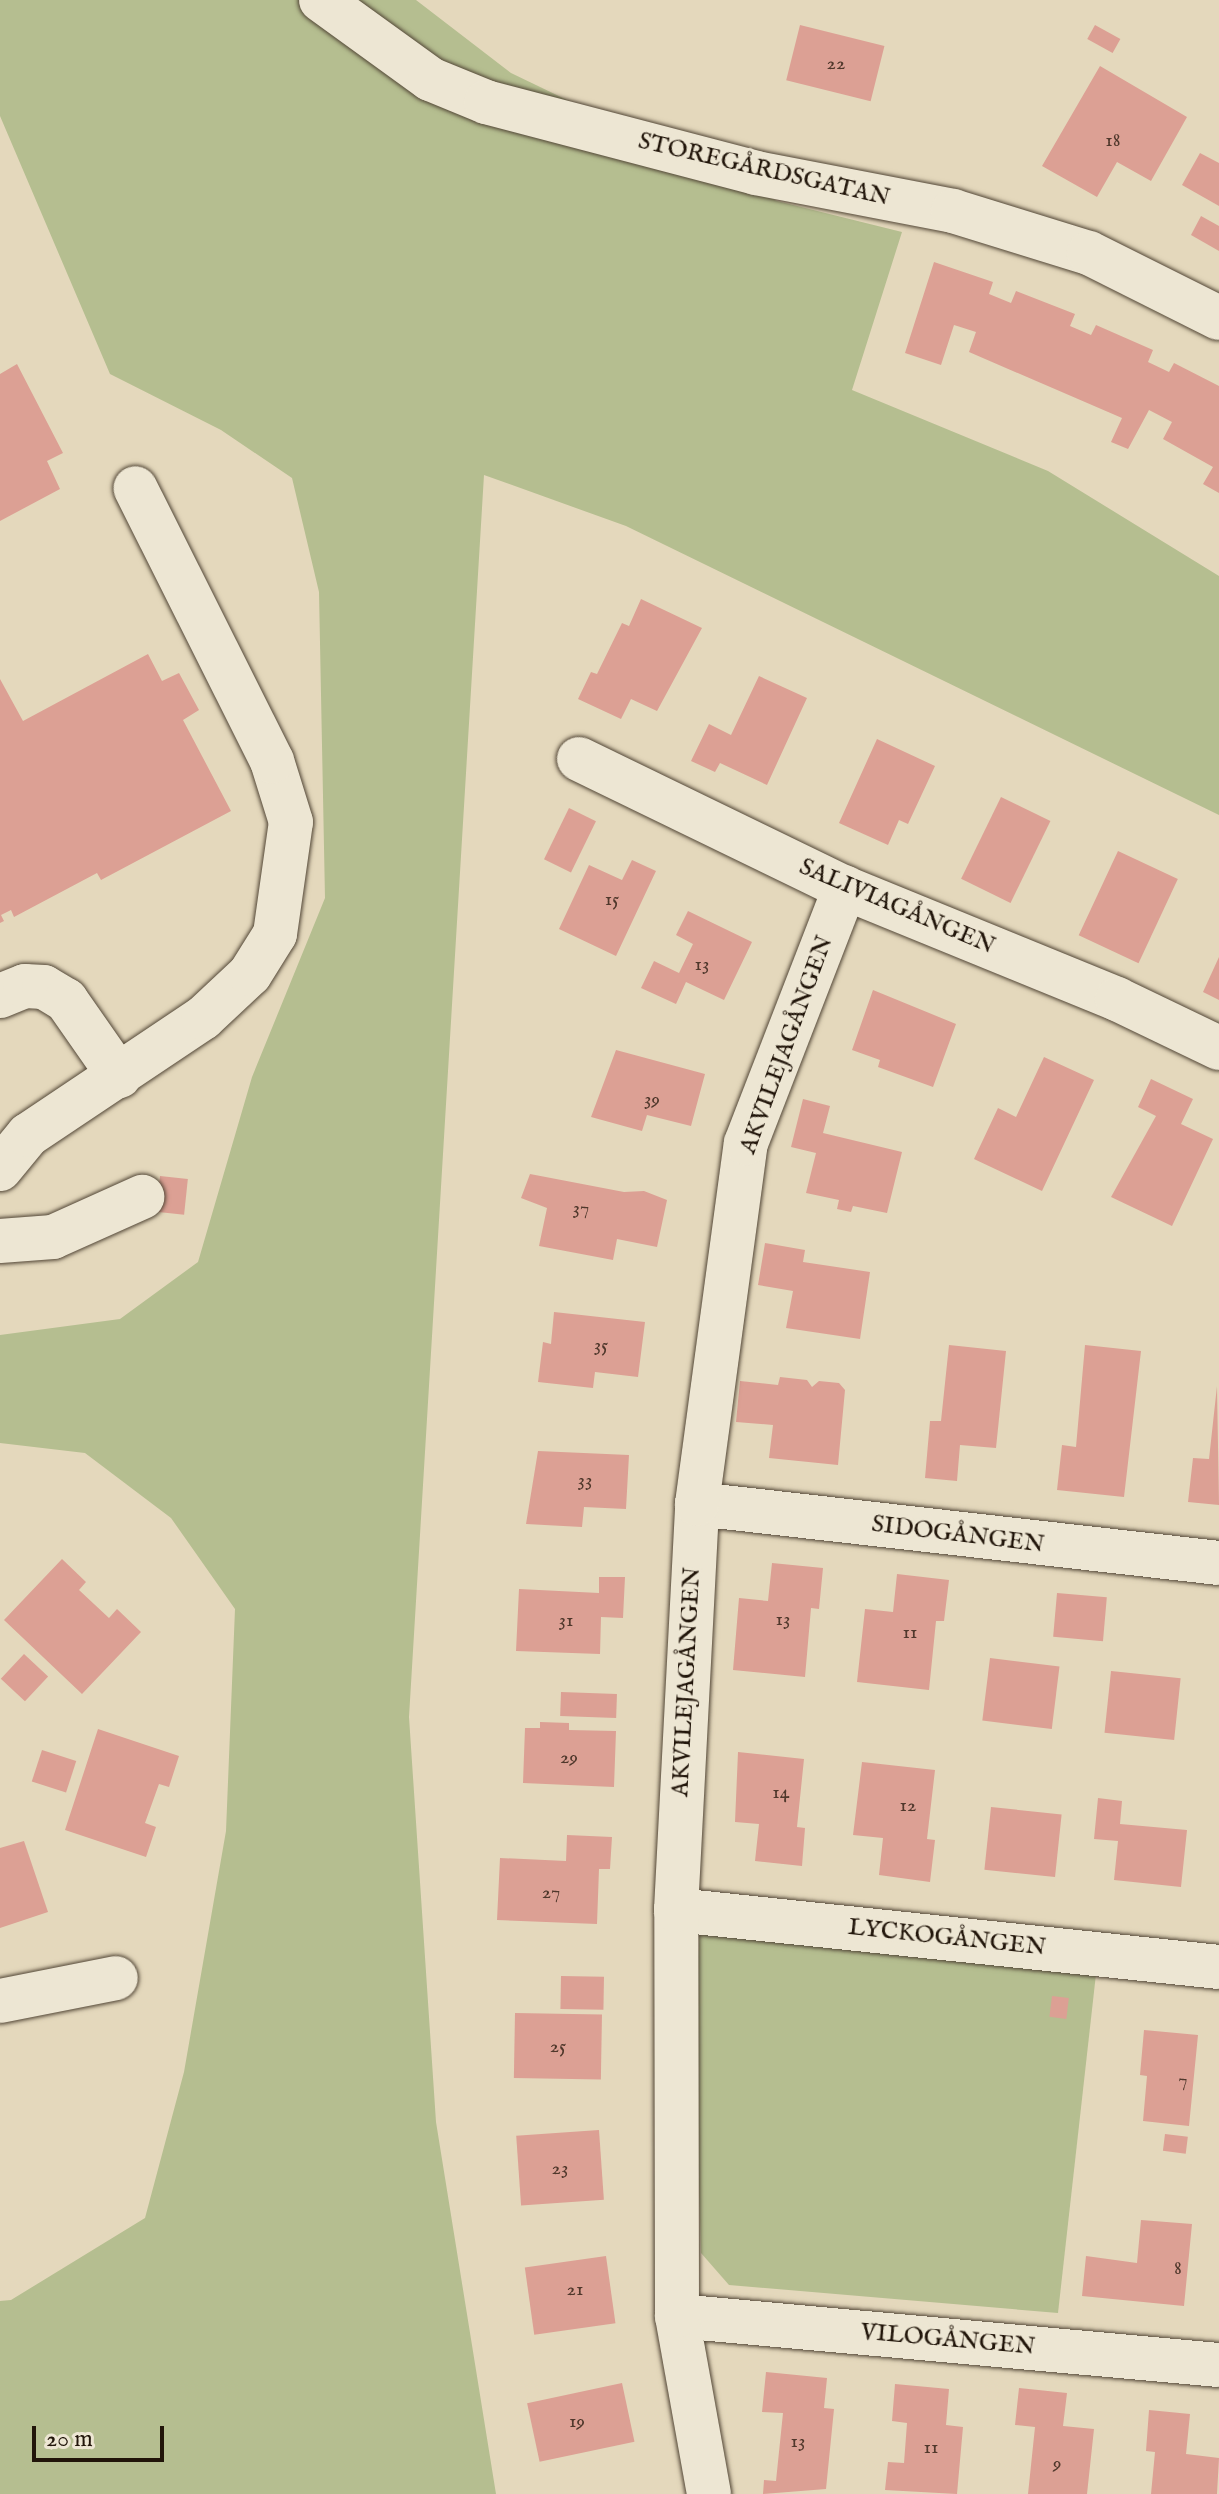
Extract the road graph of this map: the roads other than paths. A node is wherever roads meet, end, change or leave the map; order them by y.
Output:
1 (321, 0) edge
2 (1219, 318) edge
3 (135, 488) dead end
4 (579, 759) dead end
5 (845, 888) junction
6 (0, 996) edge
7 (1219, 1048) edge
8 (119, 1076) junction
9 (1, 1164) edge
10 (142, 1197) dead end
11 (0, 1241) edge
12 (697, 1504) junction
13 (1219, 1563) edge
14 (676, 1910) junction
15 (1219, 1967) edge
16 (116, 1978) dead end
17 (0, 2001) edge
18 (677, 2316) junction
19 (1219, 2365) edge
20 (709, 2494) edge

1 - 2 street, STOREGÅRDSGATAN
3 - 8 street
4 - 5 street, SALIVIAGÅNGEN
5 - 7 street, SALIVIAGÅNGEN
5 - 12 street, AKVILEJAGÅNGEN
6 - 8 street
8 - 9 street
10 - 11 street
12 - 13 street, SIDOGÅNGEN
12 - 14 street, AKVILEJAGÅNGEN
14 - 15 street, LYCKOGÅNGEN
14 - 18 street, AKVILEJAGÅNGEN
16 - 17 street
18 - 19 street, VILOGÅNGEN
18 - 20 street, AKVILEJAGÅNGEN

